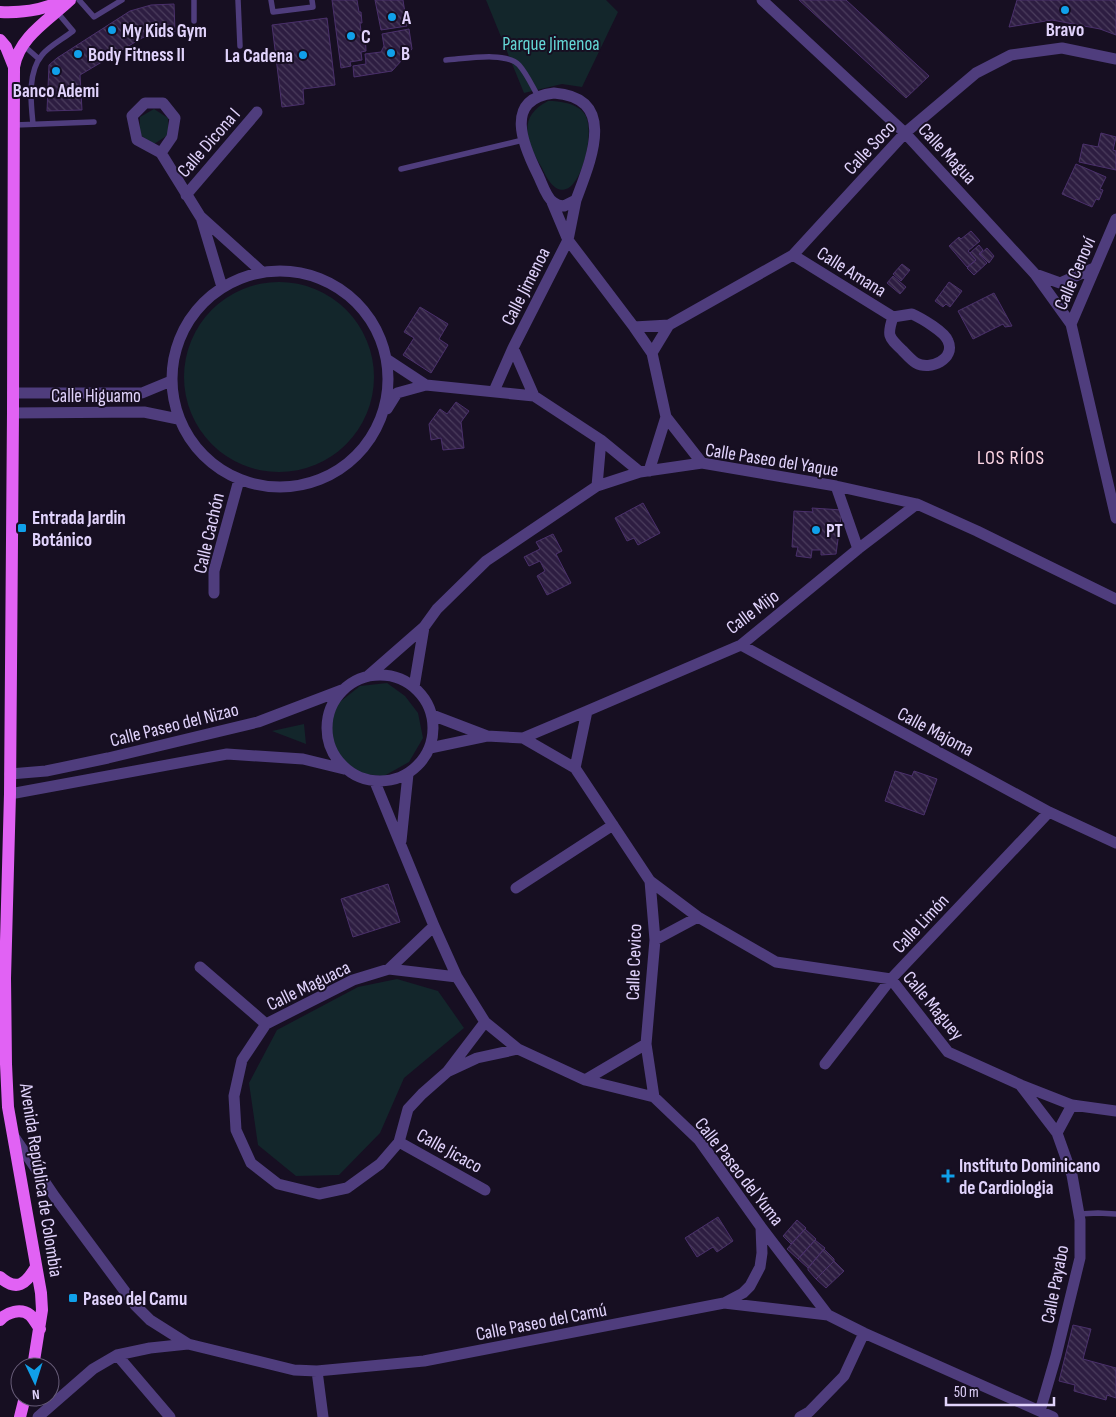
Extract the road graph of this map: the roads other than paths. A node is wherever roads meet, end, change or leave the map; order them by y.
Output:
1 (70, 0) edge
2 (79, 0) edge
3 (122, 0) edge
4 (194, 0) edge
5 (238, 0) edge
6 (271, 0) edge
7 (312, 0) edge
8 (762, 0) edge
9 (60, 6) edge
10 (0, 12) edge
11 (194, 21) dead end
12 (0, 40) edge
13 (23, 44) junction
14 (240, 46) dead end
15 (39, 59) junction
16 (1116, 59) edge
17 (446, 60) dead end
18 (14, 67) junction
19 (538, 96) junction
20 (257, 112) dead end
21 (94, 122) dead end
22 (13, 124) junction
23 (33, 124) junction
24 (905, 133) junction
25 (523, 140) junction
26 (161, 153) junction
27 (401, 169) dead end
28 (186, 194) junction
29 (576, 200) junction
30 (552, 202) junction
31 (200, 216) junction
32 (1116, 219) edge
33 (568, 240) junction
34 (793, 255) junction
35 (1094, 268) junction
36 (262, 272) junction
37 (1035, 274) junction
38 (222, 287) junction
39 (893, 317) junction
40 (1071, 324) junction
41 (669, 325) junction
42 (634, 327) junction
43 (513, 348) junction
44 (652, 353) junction
45 (388, 360) junction
46 (170, 381) junction
47 (426, 385) junction
48 (494, 391) junction
49 (13, 393) junction
50 (534, 396) junction
51 (13, 413) junction
52 (384, 414) junction
53 (666, 417) junction
54 (178, 418) junction
55 (601, 440) junction
56 (702, 463) junction
57 (644, 471) junction
58 (239, 480) junction
59 (597, 486) junction
60 (836, 486) junction
61 (917, 504) junction
62 (1116, 518) edge
63 (858, 549) junction
64 (214, 593) dead end
65 (1116, 599) edge
66 (424, 627) junction
67 (741, 645) junction
68 (368, 676) junction
69 (414, 687) junction
70 (342, 690) junction
71 (587, 711) junction
72 (432, 715) junction
73 (487, 736) junction
74 (522, 738) junction
75 (430, 748) junction
76 (575, 768) junction
77 (344, 769) junction
78 (10, 774) junction
79 (408, 774) junction
80 (375, 782) junction
81 (10, 794) junction
82 (1049, 812) junction
83 (613, 825) junction
84 (400, 843) junction
85 (1116, 843) edge
86 (650, 881) junction
87 (516, 888) dead end
88 (698, 916) junction
89 (434, 926) junction
90 (655, 940) junction
91 (200, 967) dead end
92 (389, 970) junction
93 (457, 977) junction
94 (891, 978) junction
95 (485, 1022) junction
96 (266, 1024) junction
97 (646, 1044) junction
98 (518, 1049) junction
99 (825, 1064) dead end
100 (447, 1072) junction
101 (585, 1080) junction
102 (1021, 1085) junction
103 (654, 1097) junction
104 (1072, 1105) junction
105 (1116, 1111) edge
106 (1057, 1133) junction
107 (13, 1134) junction
108 (399, 1142) junction
109 (485, 1190) dead end
110 (1079, 1214) junction
111 (1116, 1214) edge
112 (761, 1227) junction
113 (36, 1267) junction
114 (0, 1277) edge
115 (724, 1303) junction
116 (828, 1314) junction
117 (0, 1320) edge
118 (40, 1329) junction
119 (864, 1333) junction
120 (188, 1344) junction
121 (118, 1356) junction
122 (34, 1357) edge
123 (317, 1372) junction
124 (1040, 1411) junction
125 (38, 1417) edge
126 (170, 1417) edge
127 (323, 1417) edge
128 (800, 1417) edge
129 (1053, 1417) edge

1 - 9 main road, Avenida República de Colombia
2 - 3 lane
4 - 11 lane
5 - 14 lane
6 - 7 lane
8 - 24 street, Calle Magua
9 - 10 main road
9 - 13 main road, Avenida República de Colombia
9 - 15 lane
12 - 18 main road
13 - 15 lane
13 - 18 main road, Avenida República de Colombia
15 - 23 lane
16 - 24 street, Calle Soco
17 - 19 lane
18 - 22 main road, Avenida República de Colombia
19 - 25 street
19 - 29 street
20 - 28 street, Calle Dicona I
21 - 23 lane
22 - 23 lane
22 - 49 main road, Avenida República de Colombia
24 - 34 street, Calle Soco
24 - 37 street, Calle Magua
25 - 27 lane
25 - 30 street
26 - 26 street
26 - 28 street
28 - 31 street
29 - 30 street
29 - 33 street, Calle Jimenoa
30 - 33 street, Calle Jimenoa
31 - 36 street
31 - 38 street
32 - 35 street, Calle Cenoví
33 - 42 street
33 - 43 street, Calle Jimenoa
34 - 39 street, Calle Amana
34 - 41 street, Calle Soco
35 - 37 street
35 - 40 street, Calle Cenoví
36 - 38 street
36 - 45 street
37 - 40 street, Calle Magua
38 - 46 street
39 - 39 street, Calle Amana
40 - 62 street, Calle Cenoví
41 - 42 street, Calle Soco
41 - 44 street, Calle Soco
42 - 44 street
43 - 48 street, Calle Jimenoa
43 - 50 street, Calle Jimenoa
44 - 53 street
45 - 47 street
45 - 52 street
46 - 49 street, Calle Higuamo
46 - 54 street
47 - 48 street
47 - 52 street
48 - 50 street
49 - 51 main road, Avenida República de Colombia
50 - 55 street
51 - 54 street, Calle Higuamo
51 - 78 main road, Avenida República de Colombia
52 - 58 street
53 - 56 street
53 - 57 street
54 - 58 street
55 - 57 street
55 - 59 street
56 - 57 street, Calle Paseo del Yaque
56 - 60 street, Calle Paseo del Yaque
57 - 59 street, Calle Paseo del Yaque
58 - 64 street, Calle Cachón
59 - 66 street, Calle Paseo del Yaque
60 - 61 street, Calle Paseo del Yaque
60 - 63 street
61 - 63 street, Calle Mijo
61 - 65 street, Calle Paseo del Yaque
63 - 67 street, Calle Mijo
66 - 68 street, Calle Paseo del Yaque
66 - 69 street, Calle Paseo del Yaque
67 - 71 street, Calle Mijo
67 - 82 street, Calle Majoma
68 - 69 street
68 - 70 street
69 - 72 street
70 - 77 street
70 - 78 street, Calle Paseo del Nizao
71 - 74 street, Calle Maguey
71 - 76 street
72 - 73 street, Calle Maguey
72 - 75 street
73 - 74 street, Calle Maguey
73 - 75 street, Calle Maguey
74 - 76 street, Calle Maguey
75 - 79 street
76 - 83 street, Calle Maguey
77 - 80 street
77 - 81 street, Calle Paseo del Nizao
78 - 81 main road, Avenida República de Colombia
79 - 80 street
79 - 84 street, Calle Paseo del Yuma
80 - 84 street, Calle Paseo del Yuma
81 - 107 main road, Avenida República de Colombia
82 - 85 street, Calle Majoma
82 - 94 street, Calle Limón
83 - 86 street, Calle Maguey
83 - 87 street
84 - 89 street, Calle Paseo del Yuma
86 - 88 street, Calle Maguey
86 - 90 street, Calle Cevico
88 - 90 street
88 - 94 street, Calle Maguey
89 - 92 street, Calle Maguaca
89 - 93 street, Calle Paseo del Yuma
90 - 97 street, Calle Cevico
91 - 96 street
92 - 93 street, Calle Maguaca
92 - 96 street, Calle Maguaca
93 - 95 street, Calle Paseo del Yuma
94 - 99 street, Calle Limón
94 - 102 street, Calle Maguey
95 - 98 street, Calle Paseo del Yuma
95 - 100 street, Calle Maguaca
96 - 108 street, Calle Maguaca
97 - 101 street
97 - 103 street, Calle Cevico
98 - 100 street
98 - 101 street, Calle Paseo del Yuma
100 - 108 street, Calle Maguaca
101 - 103 street, Calle Paseo del Yuma
102 - 104 street, Calle Maguey
102 - 106 street, Calle Payabo
103 - 112 street, Calle Paseo del Yuma
104 - 105 street, Calle Maguey
104 - 106 street
106 - 110 street, Calle Payabo
107 - 113 main road, Avenida República de Colombia
107 - 120 street
108 - 109 street, Calle Jicaco
110 - 111 lane
110 - 124 street, Calle Payabo
112 - 115 street
112 - 116 street, Calle Paseo del Yuma
113 - 114 main road
113 - 118 main road, Avenida República de Colombia
115 - 116 street, Calle Paseo del Camú
115 - 123 street, Calle Paseo del Camú
116 - 119 street, Calle Paseo del Camú
117 - 118 main road
118 - 122 main road, Avenida República de Colombia
119 - 124 street, Calle Paseo del Camú
119 - 128 street
120 - 121 street, Calle Paseo del Camú
120 - 123 street, Calle Paseo del Camú
121 - 125 street, Calle Paseo del Camú
121 - 126 street
123 - 127 street
124 - 129 street, Calle Paseo del Camú

